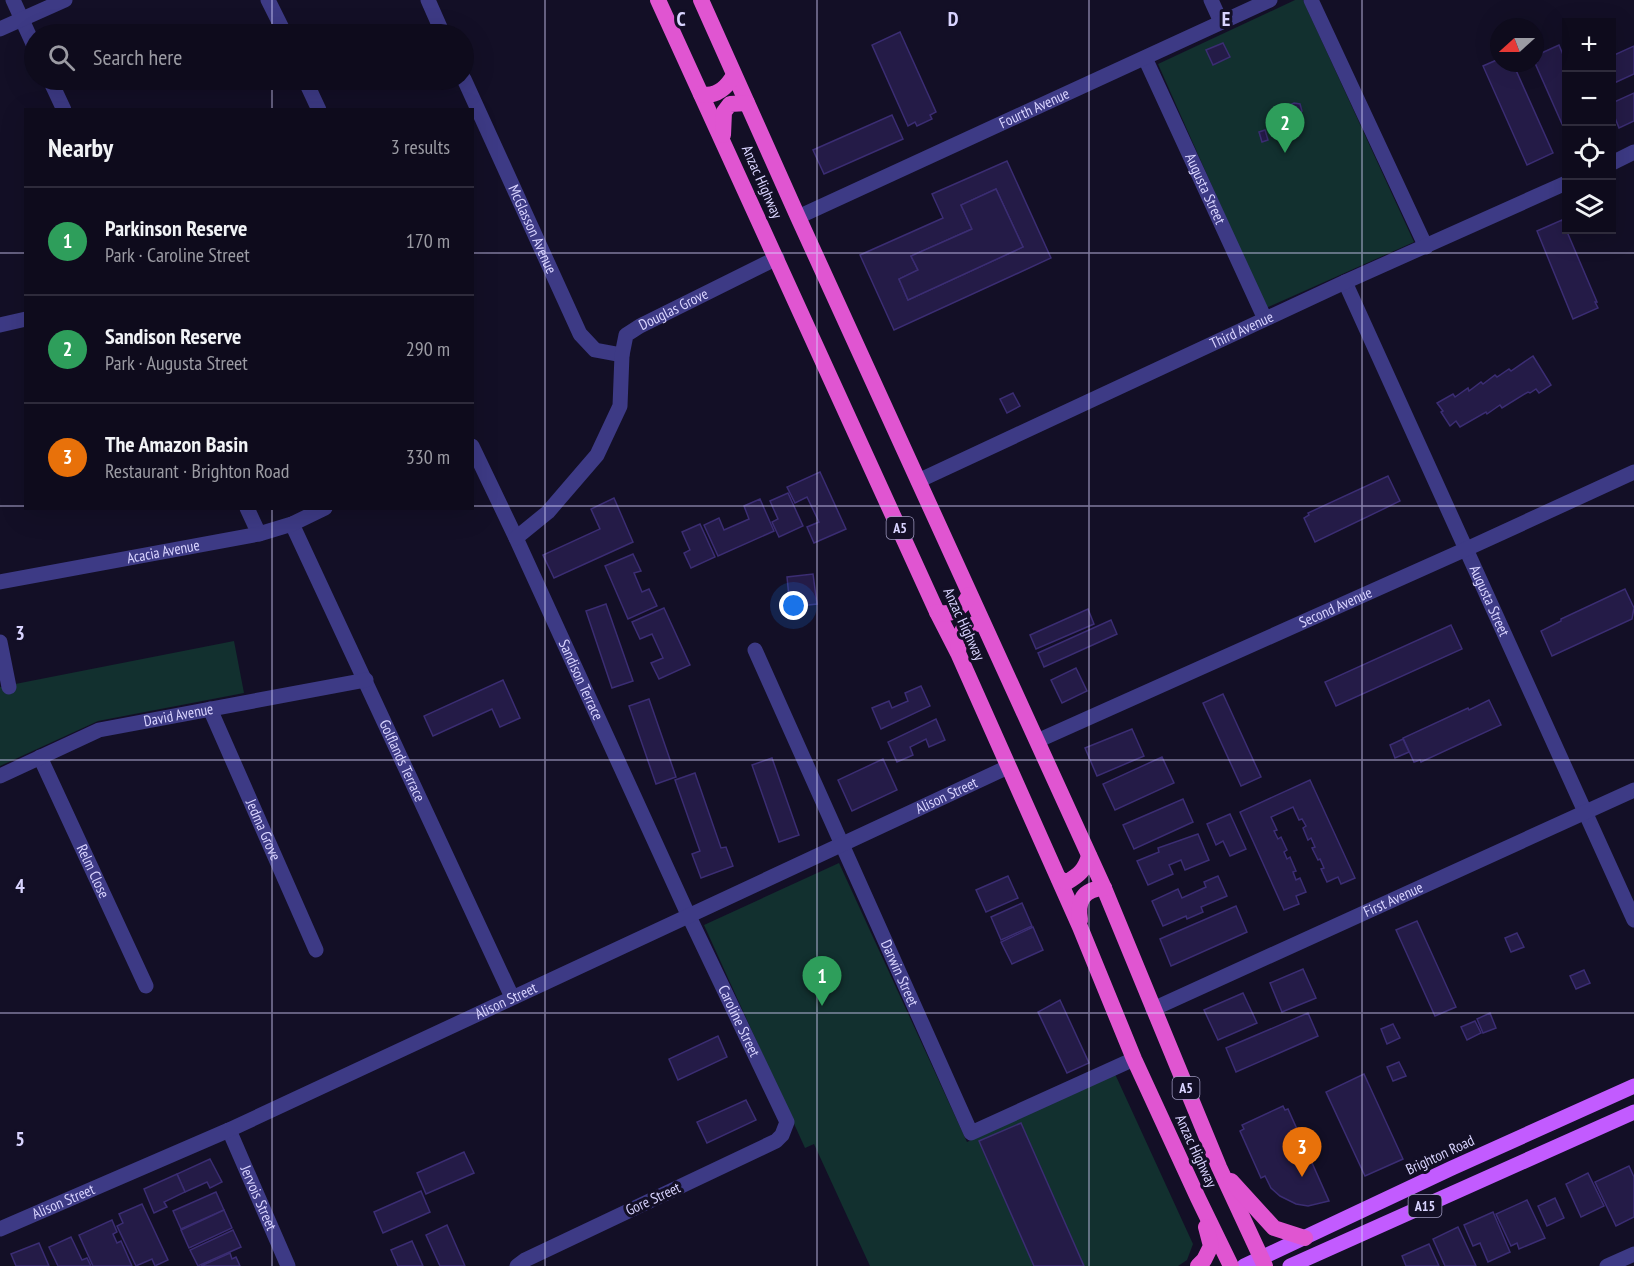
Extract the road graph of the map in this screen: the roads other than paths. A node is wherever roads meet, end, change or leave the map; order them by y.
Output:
1 (14, 0) edge
2 (65, 0) edge
3 (268, 0) edge
4 (428, 0) edge
5 (658, 0) edge
6 (701, 0) edge
7 (1211, 0) edge
8 (1270, 0) edge
9 (1311, 0) edge
10 (22, 20) junction
11 (1221, 22) junction
12 (24, 24) edge
13 (280, 24) edge
14 (439, 24) edge
15 (0, 29) edge
16 (1144, 58) junction
17 (734, 75) junction
18 (55, 90) edge
19 (310, 90) edge
20 (469, 90) edge
21 (701, 94) junction
22 (747, 103) junction
23 (63, 108) edge
24 (318, 108) edge
25 (723, 139) junction
26 (1634, 152) edge
27 (1616, 161) edge
28 (1562, 185) edge
29 (798, 217) junction
30 (1426, 247) junction
31 (777, 258) junction
32 (1345, 282) junction
33 (24, 319) edge
34 (1265, 319) junction
35 (0, 325) edge
36 (622, 355) junction
37 (474, 450) edge
38 (1634, 472) edge
39 (918, 481) junction
40 (249, 510) edge
41 (320, 510) edge
42 (292, 524) junction
43 (259, 534) junction
44 (516, 538) junction
45 (1466, 550) junction
46 (0, 582) edge
47 (969, 595) junction
48 (937, 612) junction
49 (982, 623) junction
50 (0, 642) edge
51 (755, 650) dead end
52 (958, 653) junction
53 (366, 680) junction
54 (9, 687) dead end
55 (210, 709) junction
56 (1037, 741) junction
57 (40, 757) junction
58 (1008, 767) junction
59 (0, 776) edge
60 (1634, 789) edge
61 (1585, 812) junction
62 (842, 844) junction
63 (1089, 856) junction
64 (1059, 879) junction
65 (1104, 888) junction
66 (688, 915) junction
67 (1634, 920) edge
68 (1080, 927) junction
69 (316, 951) dead end
70 (146, 986) dead end
71 (512, 997) junction
72 (1153, 1008) junction
73 (1134, 1059) junction
74 (1634, 1086) edge
75 (1634, 1112) edge
76 (786, 1128) joint
77 (229, 1130) junction
78 (1219, 1167) junction
79 (1197, 1198) junction
80 (0, 1229) edge
81 (1305, 1238) junction
82 (1634, 1254) edge
83 (1263, 1262) edge
84 (288, 1266) edge
85 (517, 1266) edge
86 (1198, 1266) edge
87 (1231, 1266) edge
88 (1245, 1266) edge
89 (1290, 1266) edge
90 (1607, 1266) edge

1 - 10 street
2 - 10 street
3 - 13 street
4 - 14 street
5 - 21 highway, Anzac Highway / A5
6 - 17 highway, Anzac Highway / A5
7 - 11 street
8 - 11 street, Fourth Avenue
9 - 30 street
10 - 12 street
10 - 15 street
11 - 16 street, Fourth Avenue
16 - 29 street, Fourth Avenue
16 - 34 street, Augusta Street
17 - 21 highway
17 - 22 highway, Anzac Highway / A5
18 - 23 street
19 - 24 street
20 - 36 street, McGlasson Avenue
21 - 25 highway, Anzac Highway / A5
22 - 25 highway
22 - 29 highway, Anzac Highway / A5
25 - 31 highway, Anzac Highway / A5
26 - 27 street
28 - 30 street, Third Avenue
29 - 39 highway, Anzac Highway / A5
30 - 32 street, Third Avenue
31 - 36 street, Douglas Grove
31 - 48 highway, Anzac Highway / A5
32 - 34 street, Third Avenue
32 - 45 street, Augusta Street
33 - 35 street
34 - 39 street, Third Avenue
36 - 44 street, Douglas Grove
37 - 44 street, Sandison Terrace
38 - 45 street, Second Avenue
39 - 47 highway, Anzac Highway / A5
40 - 43 street
41 - 42 street, Acacia Avenue
42 - 43 street, Acacia Avenue
42 - 53 street, Golflands Terrace
43 - 46 street, Acacia Avenue
44 - 66 street, Sandison Terrace
45 - 56 street, Second Avenue
45 - 61 street, Augusta Street
47 - 48 highway
47 - 49 highway, Anzac Highway / A5
48 - 52 highway, Anzac Highway / A5
49 - 52 highway
49 - 56 highway, Anzac Highway / A5
50 - 54 street
51 - 62 street, Darwin Street
52 - 58 highway, Anzac Highway / A5
53 - 55 street, David Avenue
53 - 71 street, Golflands Terrace
55 - 57 street, David Avenue
55 - 69 street, Jedma Grove
56 - 63 highway, Anzac Highway / A5
57 - 59 street, David Avenue
57 - 70 street, Relm Close
58 - 62 street, Alison Street
58 - 64 highway, Anzac Highway / A5
60 - 61 street, First Avenue
61 - 67 street, Augusta Street
61 - 72 street, First Avenue
62 - 66 street, Alison Street
62 - 73 street, Darwin Street
63 - 64 highway
63 - 65 highway, Anzac Highway / A5
64 - 68 highway, Anzac Highway / A5
65 - 68 highway
65 - 72 highway, Anzac Highway / A5
66 - 71 street, Alison Street
66 - 76 street, Caroline Street
68 - 73 highway, Anzac Highway / A5
71 - 77 street, Alison Street
72 - 78 highway, Anzac Highway / A5
73 - 79 highway, Anzac Highway / A5
74 - 81 main road, Brighton Road / A15
75 - 89 main road, A15
76 - 85 street, Gore Street
77 - 80 street, Alison Street
77 - 84 street, Jervois Street
78 - 81 highway
78 - 83 highway, Anzac Highway / A5
79 - 86 highway
79 - 87 highway, Anzac Highway / A5
81 - 83 main road, Brighton Road / A15
82 - 90 street
83 - 88 main road, A15

